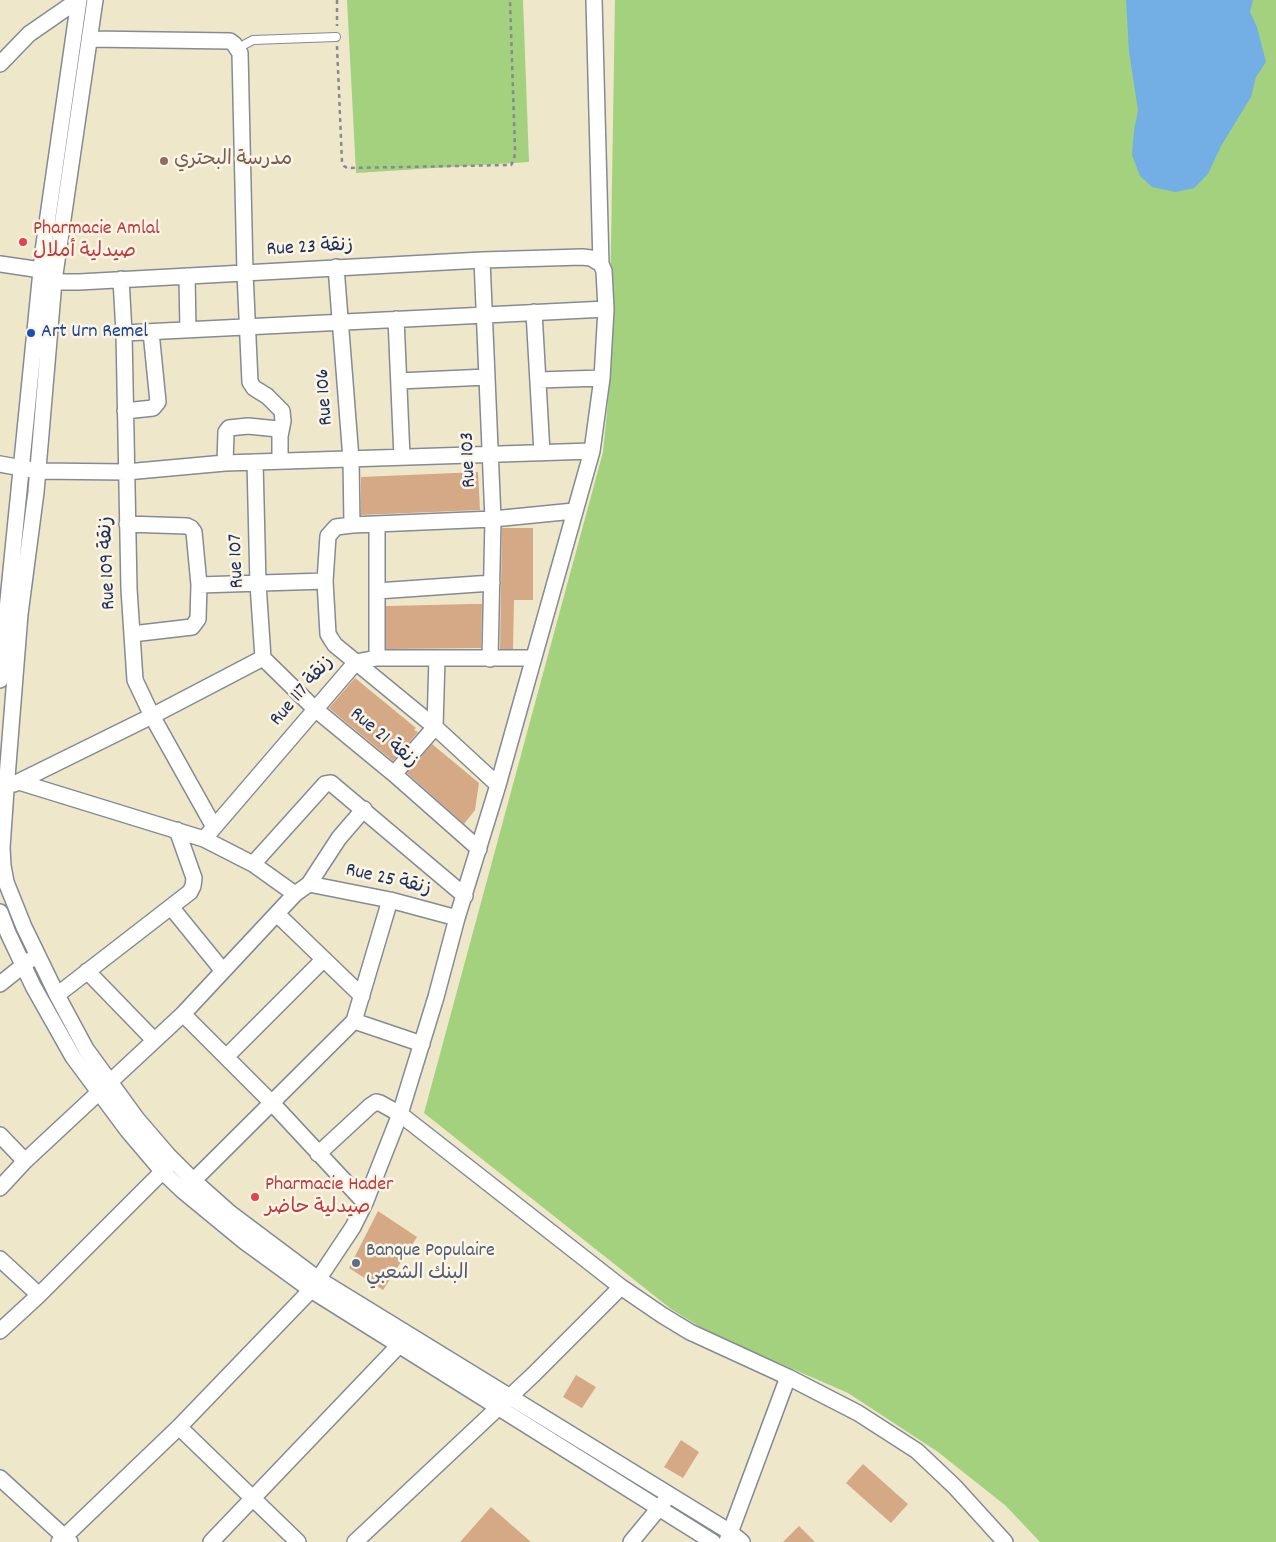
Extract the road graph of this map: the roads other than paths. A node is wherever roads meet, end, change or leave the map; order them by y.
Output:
1 (78, 0) edge
2 (95, 0) edge
3 (594, 0) edge
4 (336, 37) road end
5 (90, 39) junction
6 (238, 48) junction
7 (3, 54) edge
8 (482, 260) junction
9 (0, 264) edge
10 (601, 264) junction
11 (336, 267) junction
12 (245, 272) junction
13 (186, 276) junction
14 (45, 277) junction
15 (121, 278) junction
16 (606, 309) junction
17 (534, 312) junction
18 (484, 315) junction
19 (396, 319) junction
20 (340, 322) junction
21 (249, 328) junction
22 (188, 330) junction
23 (151, 332) junction
24 (124, 333) junction
25 (487, 378) junction
26 (602, 378) junction
27 (538, 380) junction
28 (399, 381) junction
29 (125, 411) junction
30 (280, 436) junction
31 (592, 451) junction
32 (542, 453) junction
33 (490, 454) junction
34 (402, 457) junction
35 (351, 459) junction
36 (280, 461) junction
37 (255, 462) junction
38 (225, 463) junction
39 (0, 464) edge
40 (21, 468) junction
41 (38, 471) junction
42 (126, 472) junction
43 (574, 512) junction
44 (492, 519) junction
45 (127, 524) junction
46 (377, 524) junction
47 (352, 525) junction
48 (325, 582) junction
49 (492, 583) junction
50 (258, 584) junction
51 (199, 585) junction
52 (377, 591) junction
53 (132, 634) junction
54 (263, 658) junction
55 (378, 658) junction
56 (437, 658) junction
57 (490, 658) junction
58 (533, 658) junction
59 (356, 662) junction
60 (0, 680) edge
61 (315, 709) junction
62 (152, 716) junction
63 (435, 727) junction
64 (394, 774) junction
65 (498, 785) junction
66 (8, 788) edge
67 (364, 809) junction
68 (177, 830) junction
69 (209, 833) junction
70 (479, 849) junction
71 (253, 864) junction
72 (309, 884) junction
73 (295, 894) junction
74 (465, 896) junction
75 (390, 900) junction
76 (171, 907) junction
77 (0, 912) edge
78 (277, 914) junction
79 (457, 918) junction
80 (38, 956) junction
81 (324, 959) junction
82 (24, 965) junction
83 (223, 971) junction
84 (87, 972) junction
85 (0, 984) edge
86 (57, 995) junction
87 (362, 996) junction
88 (183, 1014) junction
89 (354, 1021) junction
90 (154, 1040) junction
91 (422, 1044) junction
92 (226, 1057) junction
93 (110, 1082) junction
94 (98, 1094) junction
95 (272, 1103) junction
96 (400, 1114) junction
97 (0, 1135) edge
98 (318, 1154) junction
99 (174, 1160) junction
100 (25, 1161) junction
101 (162, 1171) junction
102 (188, 1185) junction
103 (0, 1188) edge
104 (364, 1202) junction
105 (0, 1259) edge
106 (315, 1284) junction
107 (621, 1287) junction
108 (39, 1295) junction
109 (0, 1331) edge
110 (409, 1334) junction
111 (398, 1346) junction
112 (788, 1377) junction
113 (510, 1396) junction
114 (498, 1408) junction
115 (180, 1428) junction
116 (0, 1478) edge
117 (669, 1495) junction
118 (253, 1499) junction
119 (659, 1509) junction
120 (728, 1537) edge
121 (64, 1541) edge
122 (211, 1542) edge
123 (298, 1542) edge
124 (355, 1542) edge
125 (631, 1542) edge
126 (713, 1542) edge
127 (742, 1542) edge
128 (1005, 1542) edge

1 - 7 street
1 - 14 street
2 - 5 street
3 - 10 street
4 - 6 lane
5 - 6 street
5 - 14 street
6 - 12 street
8 - 10 street, Rue 23 زنقة
8 - 11 street, Rue 23 زنقة
8 - 18 street, Rue 103
9 - 14 street, Rue 23 زنقة
10 - 16 street
11 - 12 street, Rue 23 زنقة
11 - 20 street, Rue 106
12 - 13 street, Rue 23 زنقة
12 - 21 street
13 - 15 street, Rue 23 زنقة
13 - 22 street
14 - 15 street, Rue 23 زنقة
14 - 40 street
14 - 41 street
15 - 24 street, Rue 109 زنقة
16 - 17 street
16 - 26 street
17 - 18 street
17 - 27 street
18 - 19 street
18 - 25 street, Rue 103
19 - 20 street
19 - 28 street
20 - 21 street
20 - 35 street, Rue 106
21 - 22 street
21 - 30 street
22 - 23 street
23 - 24 street
23 - 29 street
24 - 29 street, Rue 109 زنقة
25 - 28 street
25 - 33 street, Rue 103
26 - 27 street
26 - 31 street
27 - 32 street
28 - 34 street
29 - 42 street, Rue 109 زنقة
30 - 36 street
30 - 38 street
31 - 32 street
31 - 43 street
32 - 33 street
33 - 34 street
33 - 44 street, Rue 103
34 - 35 street
35 - 36 street
35 - 47 street, Rue 106
36 - 37 street
37 - 38 street
37 - 50 street, Rue 107
38 - 42 street
39 - 40 street
40 - 41 street
40 - 60 street
41 - 42 street
41 - 66 street
42 - 45 street, Rue 109 زنقة
43 - 44 street
43 - 58 street
44 - 46 street
44 - 49 street, Rue 103
45 - 51 street
45 - 53 street, Rue 109 زنقة
46 - 47 street
46 - 52 street
47 - 48 street
48 - 50 street
48 - 59 street
49 - 52 street
49 - 57 street, Rue 103
50 - 51 street
50 - 54 street, Rue 107
51 - 53 street
52 - 55 street
53 - 62 street, Rue 109 زنقة
54 - 61 street, Rue 21 زنقة
54 - 62 street
55 - 56 street, Rue 117 زنقة
55 - 59 street, Rue 117 زنقة
56 - 57 street, Rue 117 زنقة
56 - 63 street
57 - 58 street, Rue 117 زنقة
58 - 65 street
59 - 61 street, Rue 117 زنقة
59 - 63 street
61 - 64 street, Rue 21 زنقة
61 - 69 street, Rue 117 زنقة
62 - 66 street
62 - 69 street, Rue 109 زنقة
63 - 64 street
63 - 65 street
64 - 70 street, Rue 21 زنقة
65 - 70 street
66 - 68 street
66 - 80 street
67 - 71 street
67 - 72 street
67 - 74 street
68 - 69 street
68 - 76 street
69 - 71 street
70 - 74 street
71 - 73 street
72 - 73 street
72 - 75 street, Rue 25 زنقة
73 - 78 street
74 - 79 street
75 - 79 street, Rue 25 زنقة
75 - 87 street
76 - 83 street
76 - 84 street
77 - 82 street
78 - 81 street
78 - 83 street
79 - 91 street
80 - 82 street
80 - 86 street
81 - 87 street
81 - 92 street
82 - 85 street
82 - 94 street
83 - 88 street
84 - 86 street
84 - 90 street
86 - 93 street
87 - 89 street
88 - 90 street
88 - 92 street
89 - 91 street
89 - 95 street
90 - 93 street
91 - 96 street
92 - 95 street
93 - 94 street
93 - 99 street
94 - 100 street
94 - 101 street
95 - 98 street
95 - 102 street
96 - 98 street
96 - 104 street
96 - 107 street
97 - 100 street
98 - 104 street
99 - 101 street
99 - 102 street
100 - 103 street
101 - 102 street
101 - 108 street
102 - 106 street
104 - 106 street
105 - 108 street
106 - 110 street
106 - 111 street
106 - 115 street
107 - 112 street
107 - 113 street
108 - 109 street
110 - 111 street
110 - 113 street
111 - 114 street
111 - 118 street
112 - 120 street
112 - 128 street
113 - 114 street
113 - 117 street
114 - 119 street
114 - 124 street
115 - 118 street
115 - 121 street
116 - 121 street
117 - 119 street
117 - 120 street
118 - 122 street
118 - 123 street
119 - 125 street
119 - 126 street
120 - 127 street

